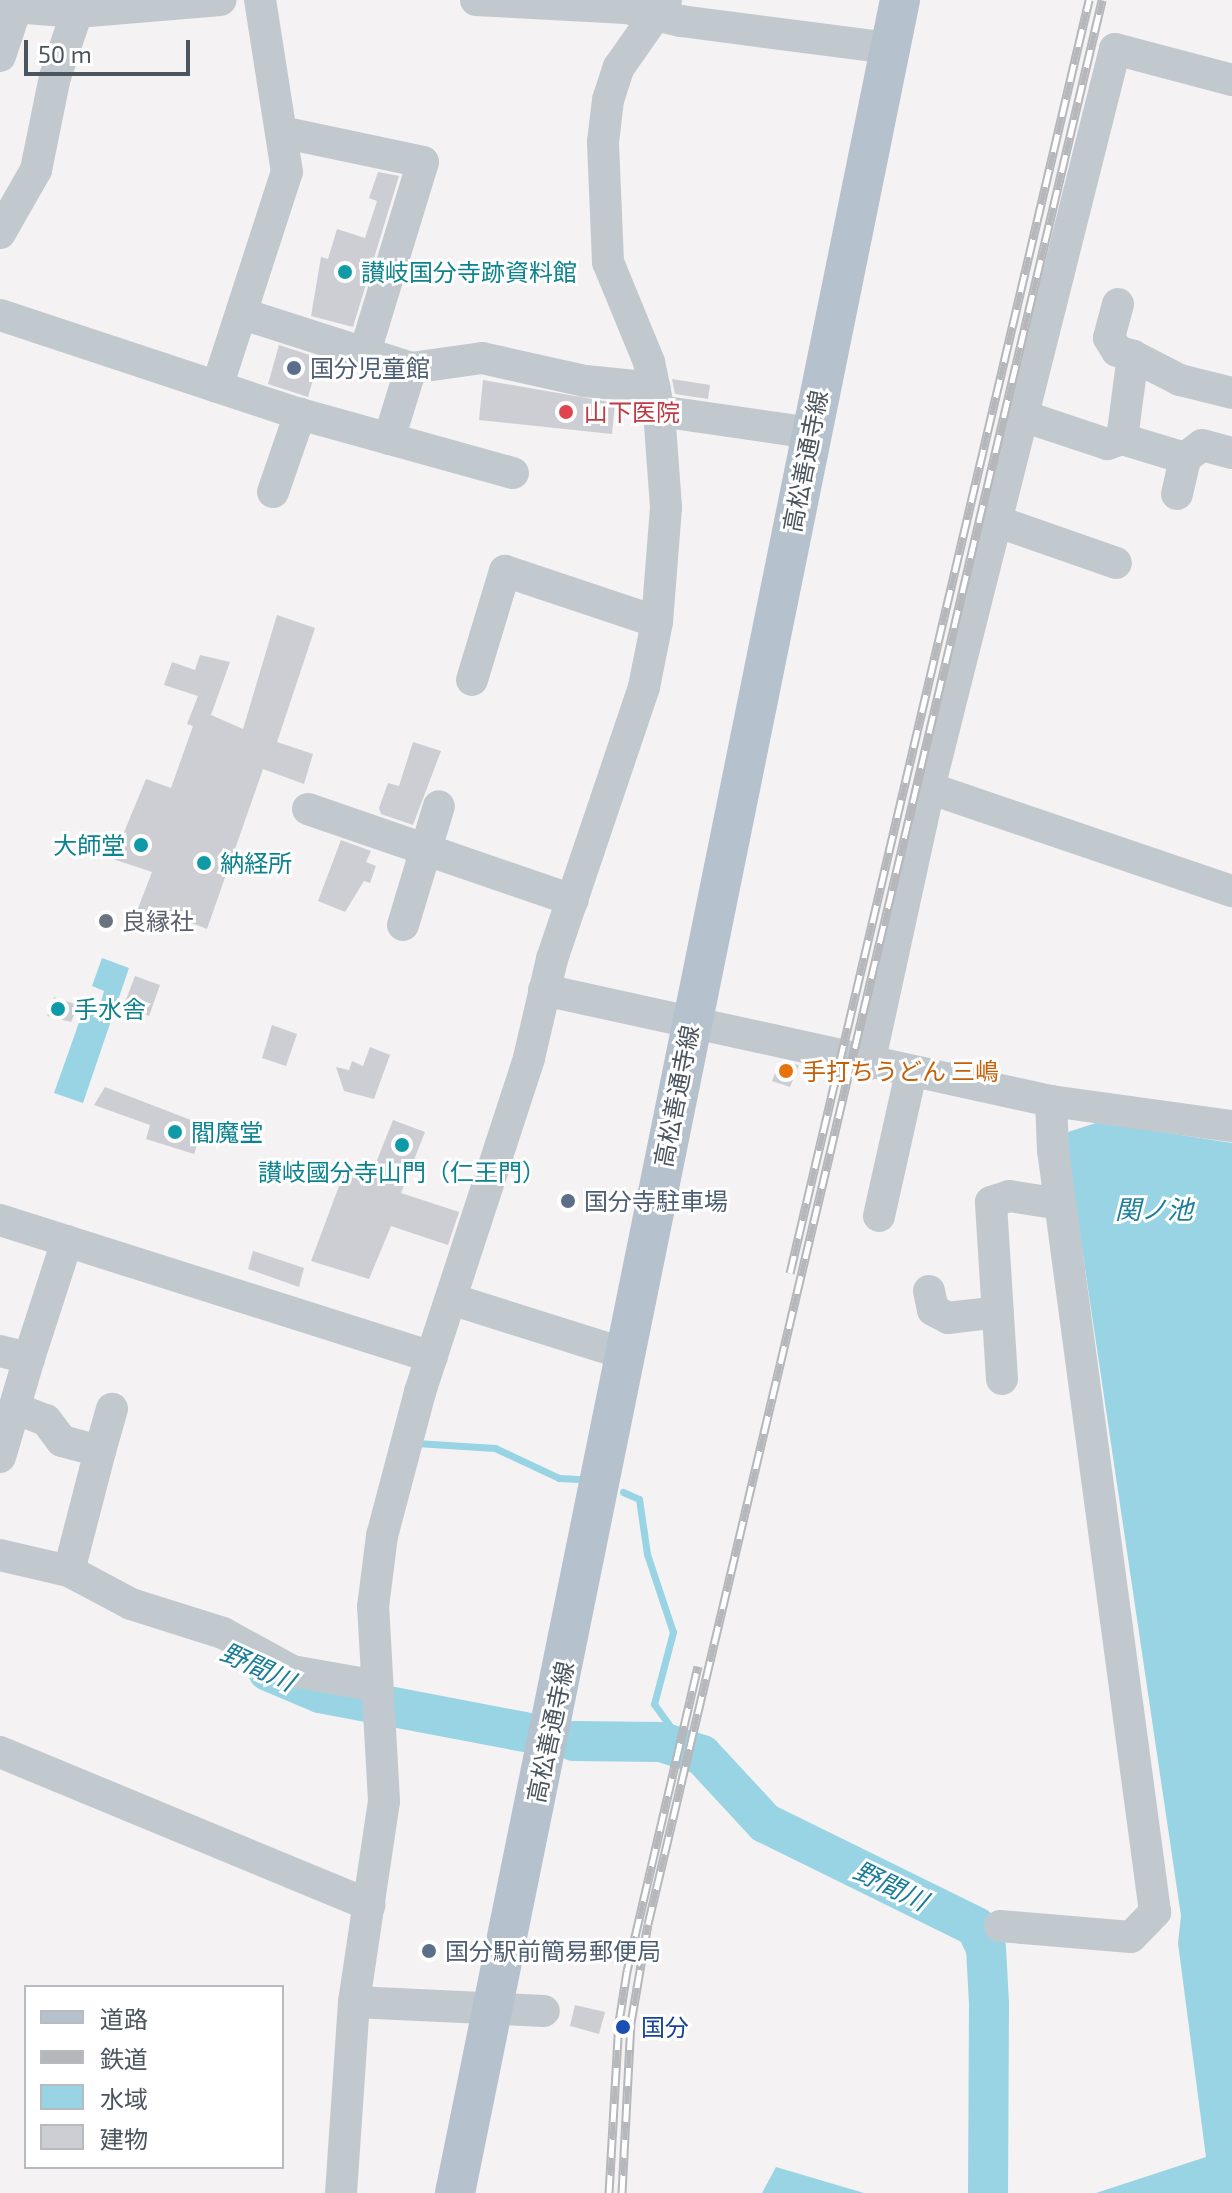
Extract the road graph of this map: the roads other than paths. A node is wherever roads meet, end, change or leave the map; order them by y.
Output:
1 (220, 0) edge
2 (260, 0) edge
3 (476, 0) edge
4 (900, 0) edge
5 (16, 6) edge
6 (661, 7) edge
7 (77, 12) junction
8 (890, 48) junction
9 (0, 56) edge
10 (1232, 80) edge
11 (281, 132) junction
12 (0, 233) edge
13 (1118, 304) dead end
14 (243, 314) junction
15 (0, 315) edge
16 (365, 352) junction
17 (1125, 353) junction
18 (411, 368) junction
19 (217, 387) junction
20 (1111, 388) dead end
21 (1232, 393) edge
22 (657, 399) junction
23 (300, 414) junction
24 (1023, 416) junction
25 (812, 433) junction
26 (389, 439) junction
27 (1122, 439) junction
28 (1232, 453) edge
29 (1185, 458) junction
30 (513, 473) dead end
31 (273, 492) dead end
32 (1177, 494) dead end
33 (996, 521) junction
34 (1116, 563) dead end
35 (657, 622) junction
36 (472, 680) dead end
37 (929, 788) junction
38 (439, 806) dead end
39 (308, 809) dead end
40 (424, 850) junction
41 (1232, 891) edge
42 (573, 900) junction
43 (403, 925) dead end
44 (544, 990) junction
45 (691, 1021) junction
46 (869, 1064) junction
47 (911, 1073) junction
48 (1051, 1101) junction
49 (1232, 1110) edge
50 (1189, 1122) junction
51 (1232, 1126) edge
52 (1060, 1204) junction
53 (879, 1216) dead end
54 (0, 1220) edge
55 (67, 1241) junction
56 (929, 1291) dead end
57 (451, 1299) junction
58 (998, 1312) junction
59 (625, 1354) junction
60 (14, 1355) edge
61 (432, 1357) junction
62 (1002, 1379) dead end
63 (14, 1408) junction
64 (112, 1409) dead end
65 (100, 1451) junction
66 (0, 1457) edge
67 (0, 1555) edge
68 (69, 1571) junction
69 (379, 1698) junction
70 (0, 1752) edge
71 (370, 1905) junction
72 (1000, 1926) dead end
73 (354, 2002) junction
74 (492, 2007) junction
75 (544, 2011) dead end
76 (341, 2193) edge
77 (455, 2193) edge

1 - 7 street
2 - 11 street
3 - 6 street
4 - 8 main road, 高松善通寺線
5 - 7 street
5 - 9 street
6 - 8 street
6 - 22 street
7 - 12 street
8 - 25 main road, 高松善通寺線
10 - 24 street
11 - 14 street
11 - 16 street
13 - 17 street
14 - 16 street
14 - 19 street
15 - 19 street
16 - 18 street
17 - 20 street
17 - 21 street
17 - 27 street
18 - 22 street
18 - 26 street
19 - 23 street
22 - 25 street
22 - 35 street
23 - 26 street
23 - 31 street
24 - 27 street
24 - 33 street
25 - 45 main road, 高松善通寺線
26 - 30 street
27 - 29 street
28 - 29 street
29 - 32 street
33 - 34 street
33 - 37 street
35 - 36 street
35 - 42 street
37 - 41 street
37 - 46 street
38 - 40 street
39 - 40 street
40 - 42 street
40 - 43 street
42 - 44 street
44 - 45 street
44 - 57 street
45 - 46 street
45 - 59 main road, 高松善通寺線
46 - 47 street
47 - 48 street
47 - 53 street
48 - 50 street
48 - 52 street
49 - 50 street
50 - 51 street
52 - 58 street
52 - 72 street
54 - 55 street
55 - 60 street
55 - 61 street
56 - 58 street
57 - 59 street
57 - 61 street
58 - 62 street
59 - 74 main road, 高松善通寺線
60 - 63 street
61 - 69 street
63 - 65 street
63 - 66 street
64 - 65 street
65 - 68 street
67 - 68 street
68 - 69 street
69 - 71 street
70 - 71 street
71 - 73 street
73 - 74 street
73 - 76 street
74 - 75 street
74 - 77 main road, 高松善通寺線

